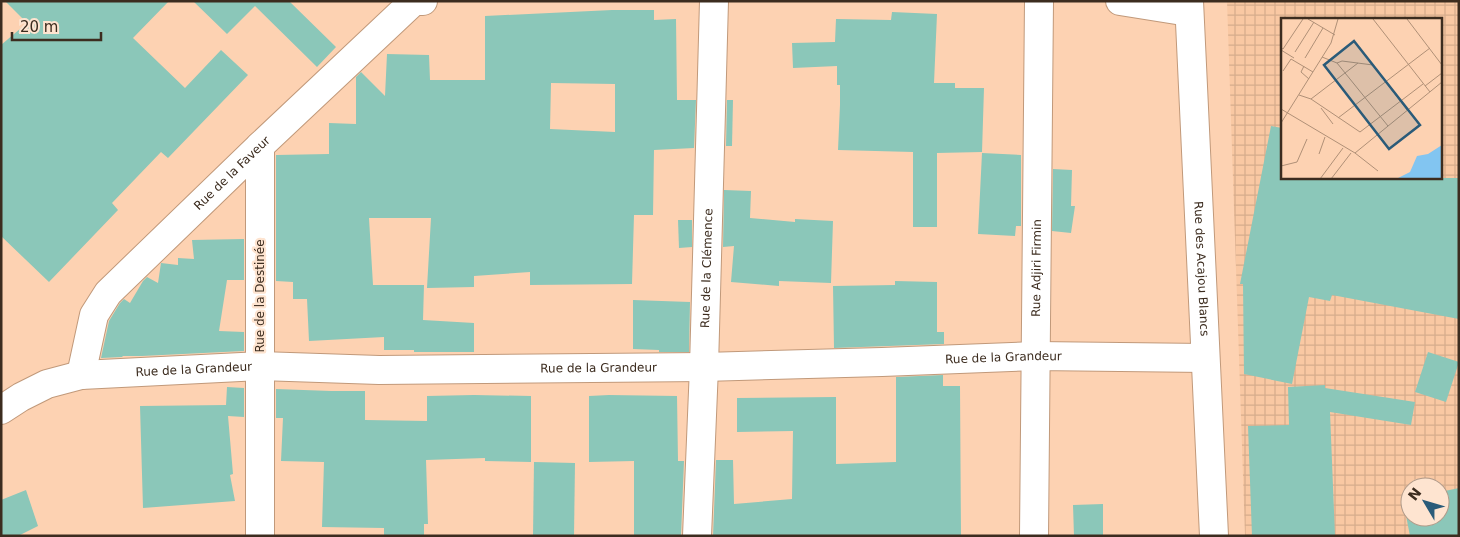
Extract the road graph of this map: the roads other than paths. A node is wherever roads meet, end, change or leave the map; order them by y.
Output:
1 (423, 1) edge
2 (714, 1) edge
3 (1039, 1) edge
4 (1120, 1) edge
5 (1189, 7) edge
6 (260, 146) junction
7 (1036, 356) junction
8 (1205, 358) junction
9 (260, 366) junction
10 (704, 367) junction
11 (82, 375) junction
12 (1, 410) edge
13 (260, 536) edge
14 (697, 536) edge
15 (1034, 536) edge
16 (1214, 536) edge

1 - 6 street, Rue de la Faveur
2 - 10 street, Rue de la Clémence
3 - 7 street, Rue Adjiri Firmin
4 - 5 street
5 - 8 street, Rue des Acajou Blancs
6 - 9 street, Rue de la Destinée
6 - 11 street, Rue de la Faveur
7 - 8 street, Rue de la Grandeur
7 - 10 street, Rue de la Grandeur
7 - 15 street, Rue Adjiri Firmin
8 - 16 street, Rue des Acajou Blancs
9 - 10 street, Rue de la Grandeur
9 - 11 street, Rue de la Grandeur
9 - 13 street, Rue de la Destinée
10 - 14 street, Rue de la Clémence
11 - 12 street, Rue de la Grandeur

